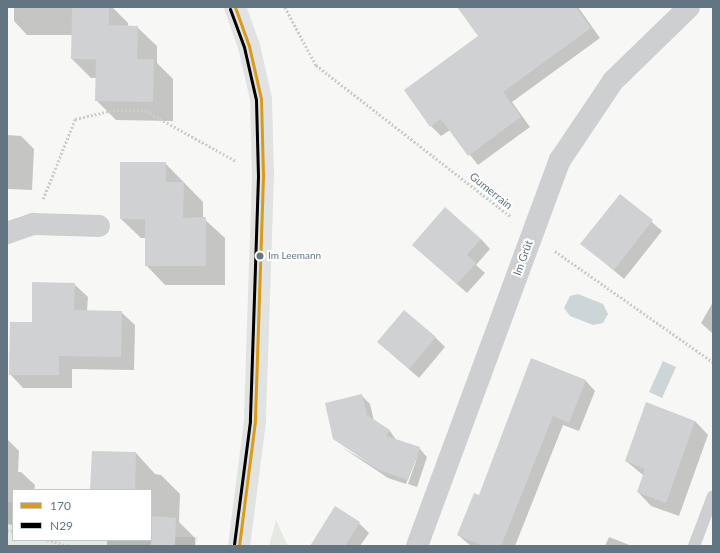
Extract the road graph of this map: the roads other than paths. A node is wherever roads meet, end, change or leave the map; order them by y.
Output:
1 (235, 7) edge
2 (689, 7) edge
3 (99, 226) dead end
4 (7, 233) edge
5 (713, 496) edge
6 (238, 546) edge
7 (417, 546) edge
8 (694, 546) edge

1 - 6 main road
2 - 7 street, Im Grüt
3 - 4 street
5 - 8 lane

